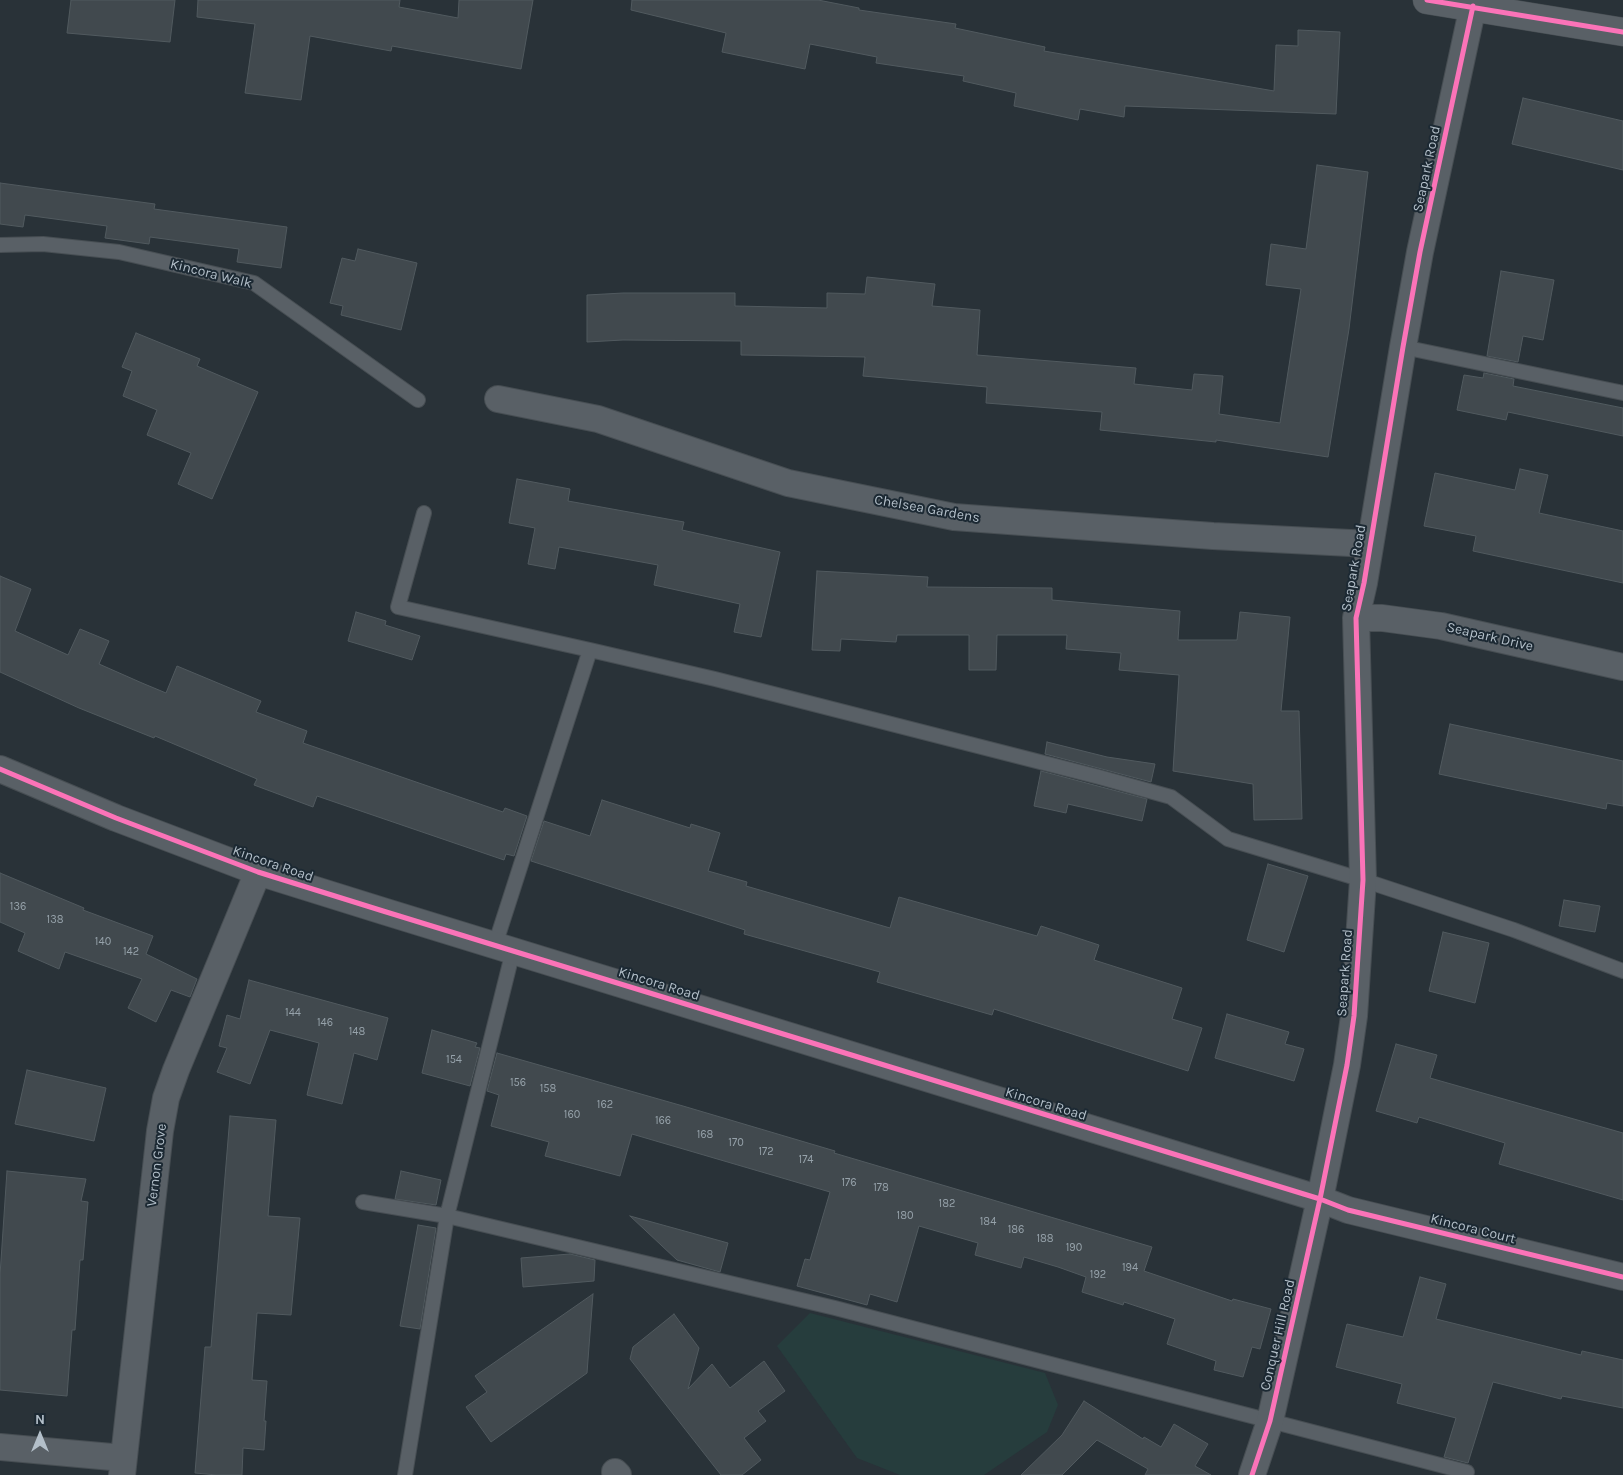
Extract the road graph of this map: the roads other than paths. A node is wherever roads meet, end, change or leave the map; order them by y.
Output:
1 (1427, 0) edge
2 (1473, 6) junction
3 (1514, 7) edge
4 (1623, 32) edge
5 (0, 245) edge
6 (1403, 347) junction
7 (1623, 393) edge
8 (498, 399) dead end
9 (418, 400) dead end
10 (424, 513) dead end
11 (1370, 544) junction
12 (1356, 618) junction
13 (590, 650) junction
14 (1623, 667) edge
15 (0, 769) edge
16 (258, 872) junction
17 (1363, 880) junction
18 (504, 948) junction
19 (1623, 971) edge
20 (1320, 1199) junction
21 (363, 1202) dead end
22 (447, 1216) junction
23 (1623, 1277) edge
24 (1270, 1421) junction
25 (0, 1447) edge
26 (123, 1466) edge
27 (1467, 1472) dead end
28 (405, 1475) edge
29 (1252, 1475) edge

1 - 2 street
2 - 3 street
2 - 6 street, Seapark Road
3 - 4 street
5 - 9 lane, Kincora Walk
6 - 7 lane
6 - 11 street, Seapark Road
8 - 11 street, Chelsea Gardens
10 - 13 lane
11 - 12 street, Seapark Road
12 - 14 street, Seapark Drive
12 - 17 street, Seapark Road
13 - 17 lane
13 - 18 lane
15 - 16 street, Kincora Road
16 - 18 street, Kincora Road
16 - 26 street, Vernon Grove
17 - 19 lane
17 - 20 street, Seapark Road
18 - 20 street, Kincora Road
18 - 22 lane
20 - 23 street, Kincora Court
20 - 24 street, Conquer Hill Road
21 - 22 lane
22 - 24 lane
22 - 28 lane
24 - 27 lane
24 - 29 street, Conquer Hill Road
25 - 26 street

